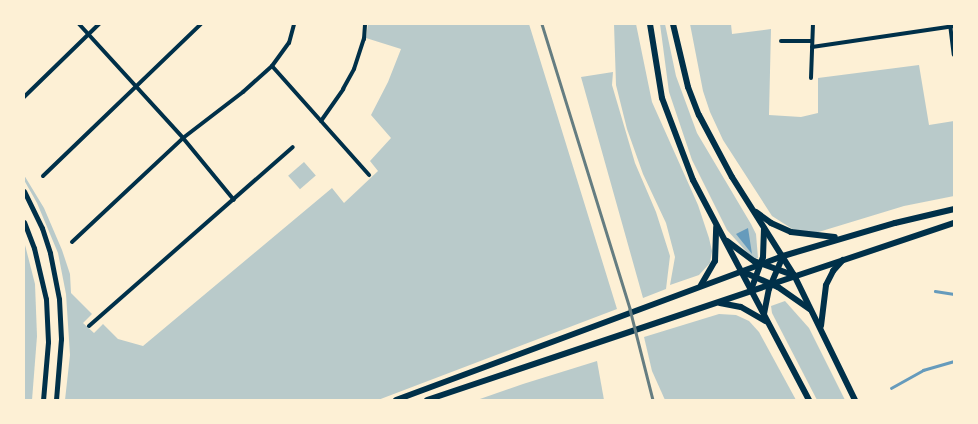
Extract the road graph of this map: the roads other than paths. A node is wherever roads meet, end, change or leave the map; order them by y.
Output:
1 (79, 24) edge
2 (99, 24) edge
3 (201, 24) edge
4 (294, 24) edge
5 (365, 24) edge
6 (650, 24) edge
7 (673, 24) edge
8 (813, 24) edge
9 (951, 25) edge
10 (88, 34) junction
11 (781, 41) dead end
12 (812, 41) junction
13 (812, 47) junction
14 (954, 54) edge
15 (272, 66) junction
16 (811, 78) dead end
17 (136, 86) junction
18 (24, 97) edge
19 (321, 121) junction
20 (183, 138) junction
21 (292, 147) dead end
22 (369, 175) dead end
23 (43, 176) dead end
24 (24, 192) edge
25 (234, 200) junction
26 (752, 208) junction
27 (954, 208) edge
28 (24, 222) edge
29 (954, 223) edge
30 (716, 224) junction
31 (764, 228) junction
32 (721, 234) junction
33 (841, 238) junction
34 (72, 242) dead end
35 (783, 256) junction
36 (843, 259) junction
37 (761, 264) junction
38 (776, 270) junction
39 (741, 271) junction
40 (794, 275) junction
41 (757, 276) junction
42 (771, 283) junction
43 (700, 286) junction
44 (751, 290) junction
45 (716, 303) junction
46 (813, 311) junction
47 (764, 315) junction
48 (768, 322) junction
49 (89, 326) dead end
50 (821, 327) junction
51 (43, 400) edge
52 (56, 400) edge
53 (396, 400) edge
54 (427, 400) edge
55 (809, 400) edge
56 (855, 400) edge

1 - 10 street
2 - 10 street
3 - 17 street
4 - 15 street
5 - 19 street
6 - 30 main road
7 - 26 main road
8 - 12 street
9 - 13 street
9 - 14 street
10 - 17 street
10 - 18 street
11 - 12 street
12 - 13 street
13 - 16 street
15 - 19 street
15 - 20 street
17 - 20 street
17 - 23 street
19 - 22 street
20 - 25 street
20 - 34 street
21 - 25 street
24 - 52 street
25 - 49 street
26 - 31 main road
26 - 33 main road
27 - 33 main road
28 - 51 street
29 - 36 main road
30 - 32 main road
30 - 43 main road
31 - 35 main road
31 - 37 main road
32 - 37 main road
32 - 39 main road
33 - 35 main road
35 - 37 main road
35 - 38 main road
35 - 40 main road
36 - 40 main road
36 - 50 main road
37 - 38 main road
37 - 39 main road
37 - 41 main road
38 - 40 main road
38 - 42 main road
39 - 41 main road
39 - 43 main road
39 - 44 main road
40 - 42 main road
40 - 46 main road
41 - 42 main road
41 - 44 main road
42 - 44 main road
42 - 46 main road
42 - 47 main road
43 - 53 main road
44 - 45 main road
44 - 47 main road
45 - 48 main road
45 - 54 main road
46 - 50 main road
47 - 48 main road
48 - 55 main road
50 - 56 main road

